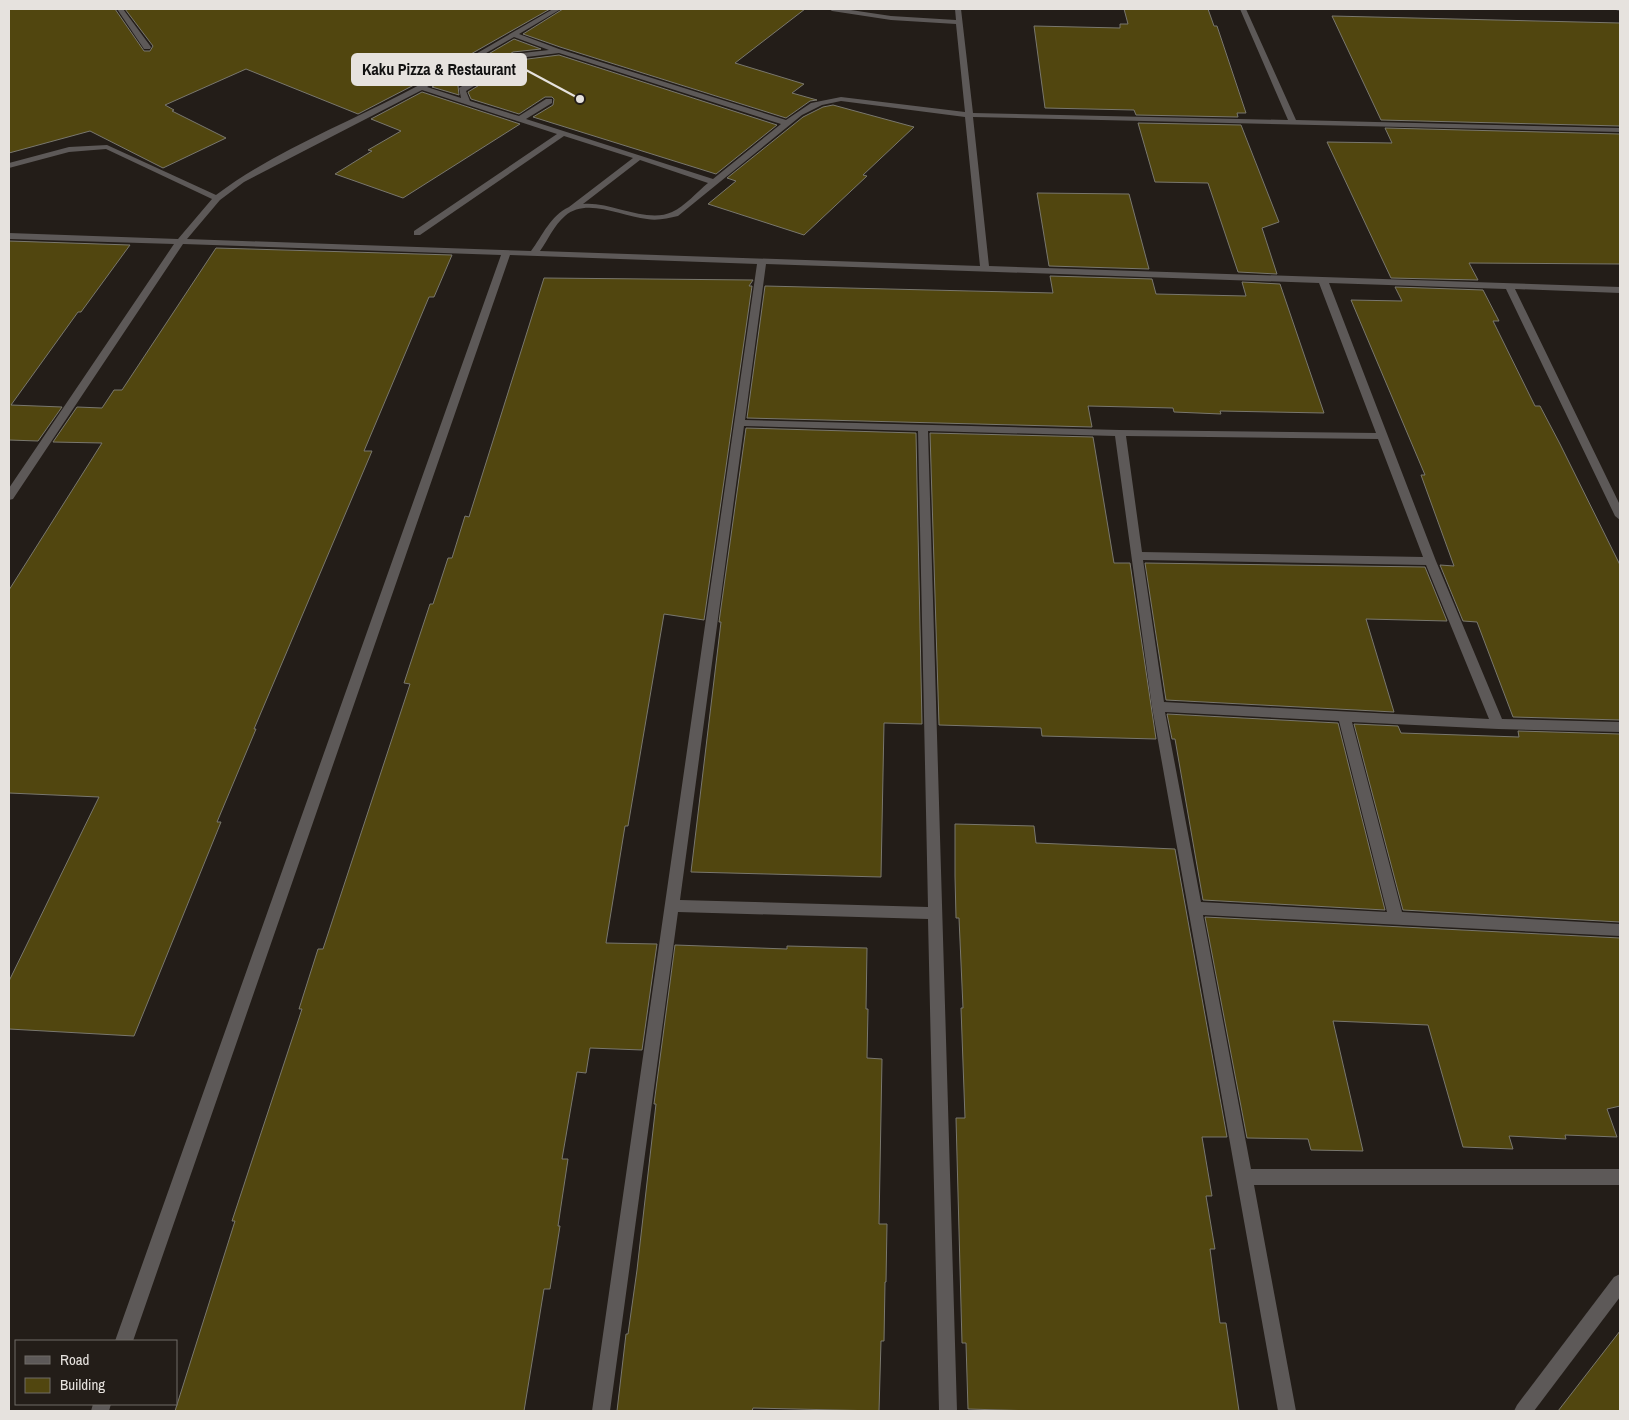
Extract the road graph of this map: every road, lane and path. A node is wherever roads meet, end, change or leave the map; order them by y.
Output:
1 (120, 9) edge
2 (558, 9) edge
3 (832, 9) edge
4 (958, 9) edge
5 (1243, 9) edge
6 (960, 22) junction
7 (513, 34) junction
8 (147, 47) dead end
9 (558, 50) junction
10 (420, 87) junction
11 (549, 100) dead end
12 (467, 102) junction
13 (970, 115) junction
14 (520, 119) junction
15 (787, 123) junction
16 (1293, 123) junction
17 (1620, 130) edge
18 (563, 133) junction
19 (638, 157) junction
20 (9, 166) edge
21 (715, 182) junction
22 (217, 198) junction
23 (569, 210) junction
24 (417, 233) dead end
25 (9, 236) edge
26 (180, 242) junction
27 (507, 252) junction
28 (534, 253) junction
29 (762, 261) junction
30 (985, 268) junction
31 (1323, 280) junction
32 (1509, 286) junction
33 (1620, 290) edge
34 (739, 423) junction
35 (923, 428) junction
36 (1120, 433) junction
37 (1383, 436) junction
38 (9, 496) edge
39 (1620, 516) edge
40 (1138, 556) junction
41 (1430, 561) junction
42 (1158, 706) junction
43 (1344, 716) junction
44 (1498, 724) junction
45 (1620, 727) edge
46 (672, 906) junction
47 (1194, 908) junction
48 (936, 913) junction
49 (1396, 918) junction
50 (1620, 930) edge
51 (1244, 1177) junction
52 (1620, 1177) edge
53 (1620, 1283) edge
54 (124, 1340) edge
55 (601, 1411) edge
56 (948, 1411) edge
57 (1287, 1411) edge
58 (1523, 1411) edge

1 - 8 street
2 - 7 street
3 - 6 street
4 - 6 street
5 - 16 street
6 - 13 street
7 - 9 street
7 - 10 street
9 - 12 street
9 - 15 street
10 - 12 street
10 - 22 street
11 - 14 street
12 - 14 street
13 - 15 street
13 - 16 street
13 - 30 street
14 - 18 street
15 - 21 street
16 - 17 street
18 - 19 street
18 - 24 street
19 - 21 street
19 - 23 street
20 - 22 street
21 - 23 street
22 - 26 street
23 - 28 street
25 - 26 street
26 - 27 street
26 - 38 street
27 - 28 street
27 - 54 street
28 - 29 street
29 - 30 street
29 - 34 street
30 - 31 street
31 - 32 street
31 - 37 street
32 - 33 street
32 - 39 street
34 - 35 street
34 - 46 street
35 - 36 street
35 - 48 street
36 - 37 street
36 - 40 street
37 - 41 street
40 - 41 street
40 - 42 street
41 - 44 street
42 - 43 street
42 - 47 street
43 - 44 street
43 - 49 street
44 - 45 street
46 - 48 street
46 - 55 street
47 - 49 street
47 - 51 street
48 - 56 street
49 - 50 street
51 - 52 street
51 - 57 street
53 - 58 street

